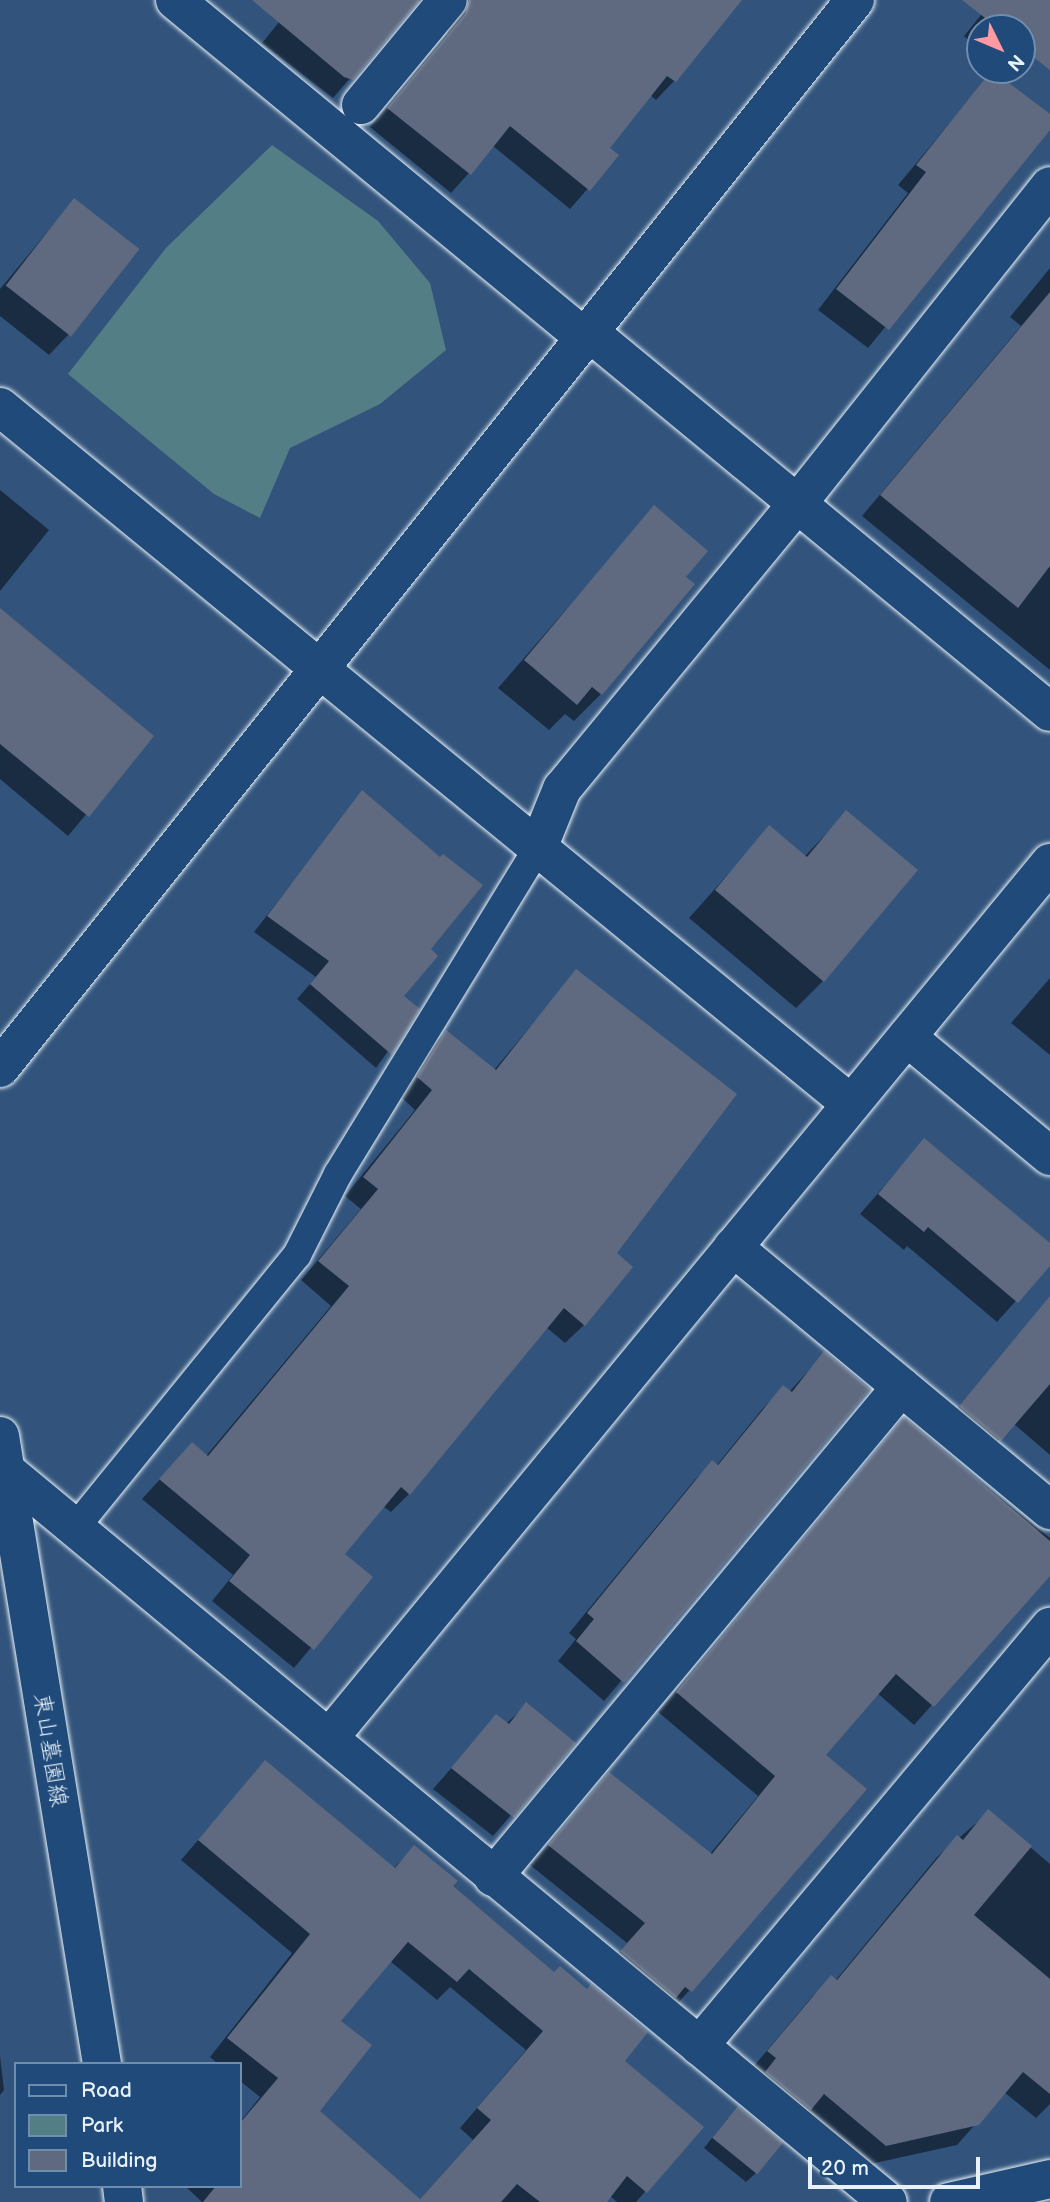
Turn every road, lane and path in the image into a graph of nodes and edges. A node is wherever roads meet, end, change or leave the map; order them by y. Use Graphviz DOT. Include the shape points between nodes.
graph roads {
  1 [pos="175,0"];
  2 [pos="448,0"];
  3 [pos="855,0"];
  4 [pos="361,105"];
  5 [pos="1050,186"];
  6 [pos="587,334"];
  7 [pos="0,407"];
  8 [pos="797,504"];
  9 [pos="320,669"];
  10 [pos="1050,712"];
  11 [pos="538,848"];
  12 [pos="1050,863"];
  13 [pos="907,1037"];
  14 [pos="0,1068"];
  15 [pos="850,1104"];
  16 [pos="1050,1156"];
  17 [pos="733,1247"];
  18 [pos="901,1387"];
  19 [pos="2,1452"];
  20 [pos="1050,1510"];
  21 [pos="75,1528"];
  22 [pos="1050,1627"];
  23 [pos="329,1738"];
  24 [pos="493,1877"];
  25 [pos="699,2046"];
  26 [pos="102,2062"];
  27 [pos="1050,2179"];
  28 [pos="888,2202"];
  29 [pos="949,2202"];
  1 -- 6 [label="street"];
  2 -- 4 [label="street"];
  3 -- 6 [label="street"];
  5 -- 8 [label="street"];
  6 -- 8 [label="street"];
  6 -- 9 [label="street"];
  7 -- 9 [label="street"];
  8 -- 10 [label="street"];
  8 -- 11 [label="street" via="562,789"];
  9 -- 11 [label="street"];
  9 -- 14 [label="street"];
  11 -- 15 [label="street"];
  11 -- 21 [label="lane" via="338,1174 297,1255"];
  12 -- 13 [label="street"];
  13 -- 15 [label="street"];
  13 -- 16 [label="street"];
  15 -- 17 [label="street"];
  17 -- 18 [label="street"];
  17 -- 23 [label="street"];
  18 -- 20 [label="street"];
  18 -- 24 [label="street"];
  19 -- 21 [label="street"];
  19 -- 26 [label="street, 東山墓園線"];
  21 -- 23 [label="street"];
  22 -- 25 [label="street"];
  23 -- 24 [label="street"];
  24 -- 25 [label="street"];
  25 -- 28 [label="street"];
  27 -- 29 [label="street"];
}
